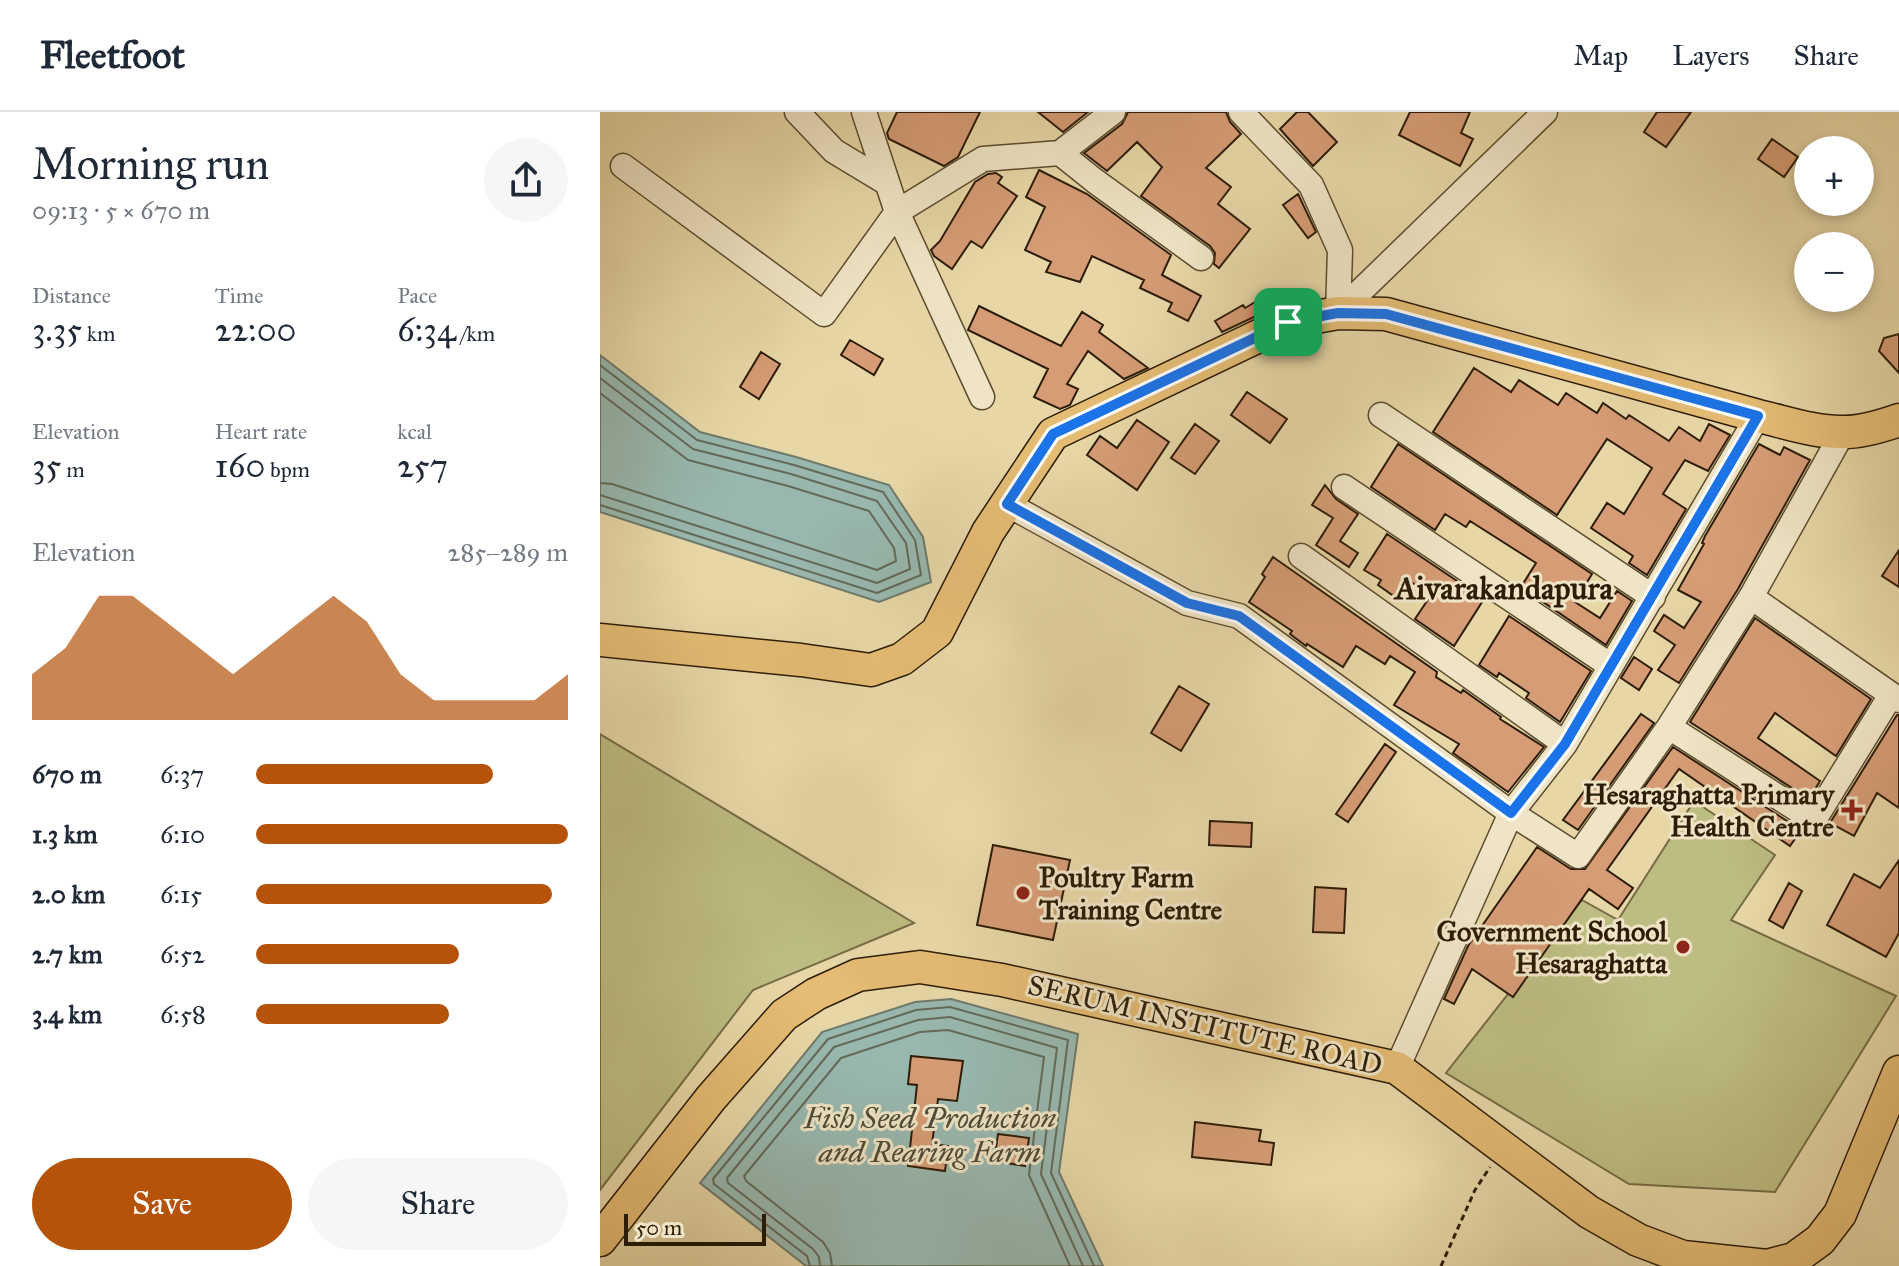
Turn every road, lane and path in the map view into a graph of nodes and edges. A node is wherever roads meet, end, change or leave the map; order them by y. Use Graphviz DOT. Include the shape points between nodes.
graph roads {
  1 [pos="797,112"];
  2 [pos="864,112"];
  3 [pos="1113,112"];
  4 [pos="1241,112"];
  5 [pos="1545,112"];
  6 [pos="1060,153"];
  7 [pos="623,166"];
  8 [pos="887,183"];
  9 [pos="897,212"];
  10 [pos="1201,258"];
  11 [pos="1338,313"];
  12 [pos="982,397"];
  13 [pos="1381,415"];
  14 [pos="1758,416"];
  15 [pos="1899,420"];
  16 [pos="1843,432"];
  17 [pos="1344,487"];
  18 [pos="1007,504"];
  19 [pos="1301,556"];
  20 [pos="1653,597"];
  21 [pos="1751,597"];
  22 [pos="600,640"];
  23 [pos="1611,666"];
  24 [pos="1895,697"];
  25 [pos="1669,727"];
  26 [pos="1565,744"];
  27 [pos="1511,813"];
  28 [pos="1397,1068"];
  29 [pos="1899,1072"];
  30 [pos="1503,1147"];
  31 [pos="600,1240"];
  32 [pos="1441,1266"];
  1 -- 8 [label="street" via="834,151"];
  2 -- 8 [label="street"];
  3 -- 6 [label="street"];
  4 -- 11 [label="street" via="1311,185 1340,250"];
  5 -- 11 [label="street"];
  6 -- 9 [label="street" via="983,159"];
  6 -- 10 [label="street"];
  7 -- 9 [label="street" via="824,314"];
  8 -- 9 [label="street"];
  9 -- 12 [label="street"];
  11 -- 14 [label="main road" via="1386,314"];
  11 -- 18 [label="main road" via="1288,322 1053,434"];
  13 -- 20 [label="street"];
  14 -- 16 [label="main road"];
  14 -- 20 [label="street"];
  15 -- 16 [label="main road"];
  16 -- 21 [label="street"];
  17 -- 23 [label="street"];
  18 -- 22 [label="main road" via="937,632 902,659 871,670"];
  18 -- 27 [label="street" via="1187,603 1239,616"];
  19 -- 26 [label="street"];
  20 -- 23 [label="street"];
  21 -- 24 [label="street"];
  21 -- 25 [label="street"];
  23 -- 26 [label="street"];
  24 -- 25 [label="street" via="1814,820"];
  25 -- 27 [label="street" via="1578,856"];
  26 -- 27 [label="street"];
  27 -- 28 [label="street"];
  28 -- 30 [label="main road, SERUM INSTITUTE ROAD"];
  28 -- 31 [label="main road, SERUM INSTITUTE ROAD" via="1002,980 920,967 858,975 784,1015"];
  29 -- 30 [label="main road, SERUM INSTITUTE ROAD" via="1840,1214 1820,1240 1794,1259 1767,1266 1683,1257 1638,1240 1589,1212"];
  30 -- 32 [label="path" via="1475,1190"];
}
